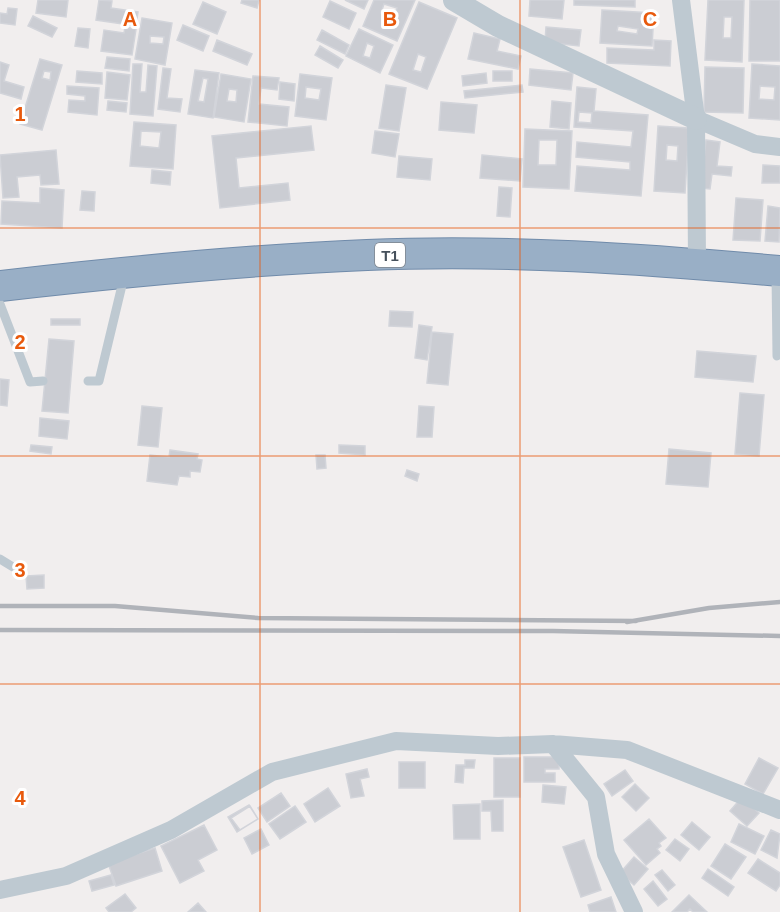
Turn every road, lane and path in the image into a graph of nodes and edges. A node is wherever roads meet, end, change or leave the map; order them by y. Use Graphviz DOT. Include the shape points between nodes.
graph roads {
  1 [pos="454,0"];
  2 [pos="681,0"];
  3 [pos="696,119"];
  4 [pos="780,147"];
  5 [pos="697,262"];
  6 [pos="778,270"];
  7 [pos="125,272"];
  8 [pos="0,286"];
  9 [pos="0,304"];
  10 [pos="777,356"];
  11 [pos="43,381"];
  12 [pos="88,381"];
  13 [pos="0,559"];
  14 [pos="13,567"];
  15 [pos="553,744"];
  16 [pos="780,810"];
  17 [pos="0,890"];
  18 [pos="634,912"];
  1 -- 3 [label="street" via="498,26"];
  2 -- 3 [label="street"];
  3 -- 4 [label="street" via="755,144"];
  3 -- 5 [label="street"];
  5 -- 6 [label="highway, T1"];
  5 -- 7 [label="highway, T1" via="536,255 369,255"];
  6 -- 10 [label="lane"];
  7 -- 8 [label="highway, T1"];
  7 -- 12 [label="lane" via="99,381"];
  9 -- 11 [label="lane" via="30,382"];
  13 -- 14 [label="lane"];
  15 -- 16 [label="street" via="627,750"];
  15 -- 17 [label="street" via="498,746 396,741 272,772 171,830 87,867 66,876"];
  15 -- 18 [label="street" via="596,797 606,854"];
}
